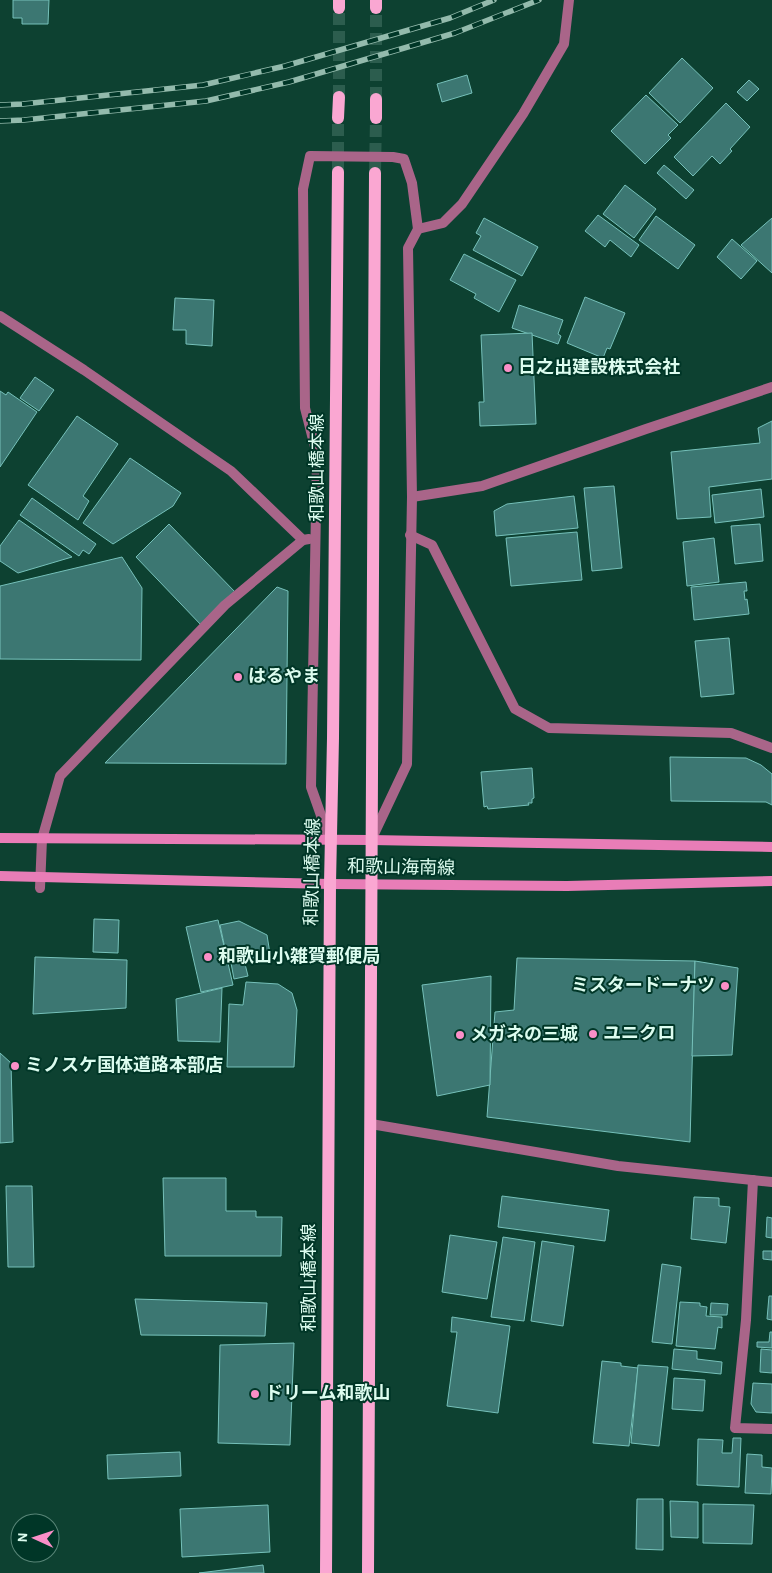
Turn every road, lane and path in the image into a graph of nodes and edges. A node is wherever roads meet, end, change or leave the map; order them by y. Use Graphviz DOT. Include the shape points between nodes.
graph roads {
  1 [pos="569,0"];
  2 [pos="338,98"];
  3 [pos="376,100"];
  4 [pos="338,118"];
  5 [pos="376,118"];
  6 [pos="338,172"];
  7 [pos="376,173"];
  8 [pos="418,229"];
  9 [pos="0,316"];
  10 [pos="772,387"];
  11 [pos="412,498"];
  12 [pos="410,535"];
  13 [pos="316,539"];
  14 [pos="303,540"];
  15 [pos="772,748"];
  16 [pos="0,838"];
  17 [pos="42,839"];
  18 [pos="371,840"];
  19 [pos="331,841"];
  20 [pos="772,846"];
  21 [pos="0,876"];
  22 [pos="772,881"];
  23 [pos="40,882"];
  24 [pos="330,884"];
  25 [pos="372,884"];
  26 [pos="371,1124"];
  27 [pos="753,1180"];
  28 [pos="772,1182"];
  29 [pos="772,1429"];
  30 [pos="326,1573"];
  31 [pos="368,1573"];
  1 -- 8 [label="street" via="564,44 523,114 462,204 443,223"];
  2 -- 4 [label="main road"];
  3 -- 5 [label="main road"];
  6 -- 19 [label="main road, 和歌山橋本線"];
  7 -- 18 [label="main road"];
  8 -- 11 [label="street" via="408,248"];
  8 -- 13 [label="street" via="412,183 404,159 310,156 304,189 304,408 316,455"];
  9 -- 14 [label="street" via="231,471"];
  10 -- 11 [label="street" via="482,486"];
  11 -- 12 [label="street"];
  12 -- 15 [label="street" via="432,545 515,709 549,728 731,732"];
  12 -- 18 [label="street" via="407,764"];
  13 -- 14 [label="street"];
  13 -- 19 [label="street" via="311,787"];
  14 -- 17 [label="street" via="225,605 60,776"];
  16 -- 17 [label="main road, 和歌山海南線"];
  17 -- 19 [label="main road, 和歌山海南線"];
  17 -- 23 [label="street"];
  18 -- 19 [label="main road, 和歌山海南線"];
  18 -- 20 [label="main road, 和歌山海南線"];
  18 -- 25 [label="main road"];
  19 -- 24 [label="main road, 和歌山橋本線"];
  21 -- 23 [label="main road, 和歌山海南線"];
  22 -- 25 [label="main road, 和歌山海南線" via="567,886"];
  23 -- 24 [label="main road, 和歌山海南線"];
  24 -- 25 [label="main road, 和歌山海南線"];
  24 -- 30 [label="main road, 和歌山橋本線"];
  25 -- 26 [label="main road"];
  26 -- 27 [label="street" via="618,1166"];
  26 -- 31 [label="main road"];
  27 -- 28 [label="street"];
  27 -- 29 [label="street" via="746,1320 735,1428"];
}
